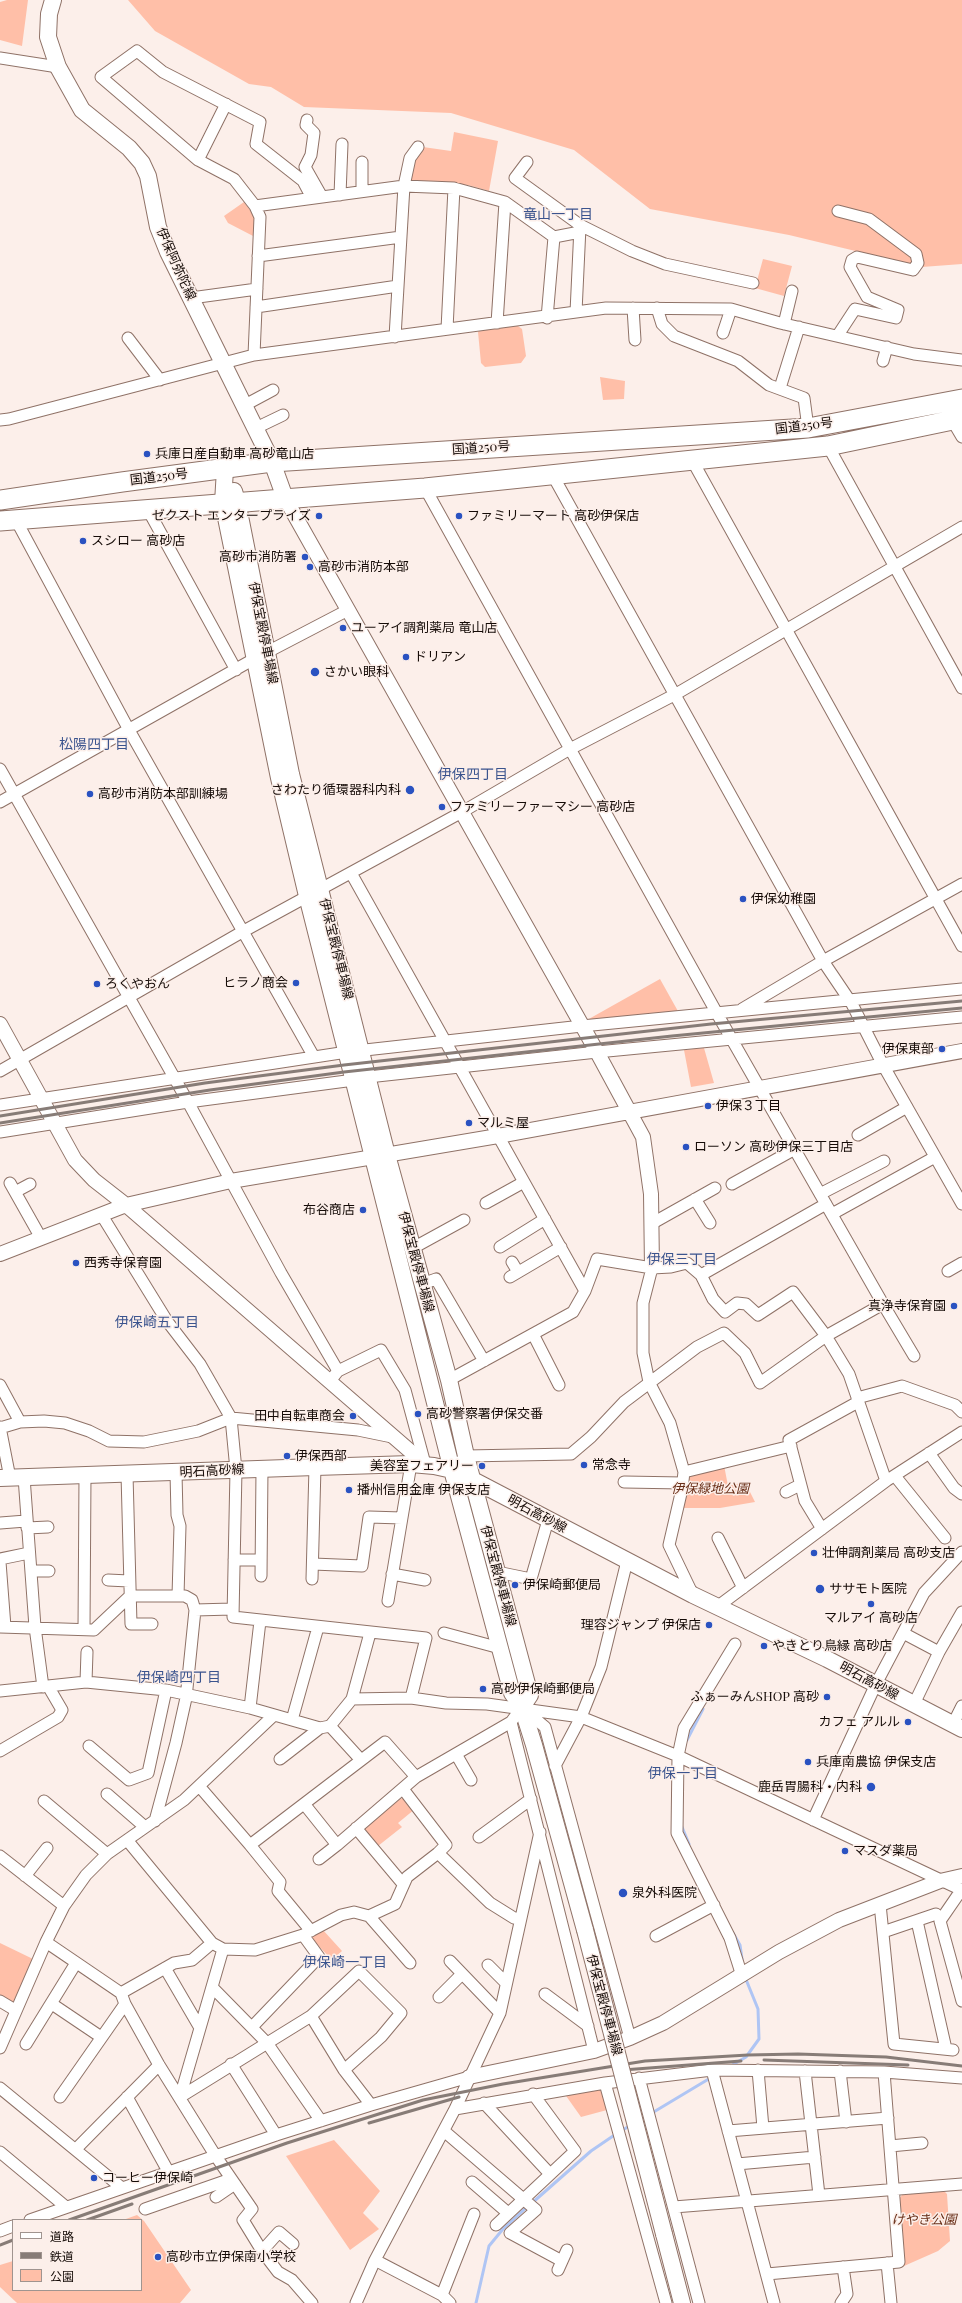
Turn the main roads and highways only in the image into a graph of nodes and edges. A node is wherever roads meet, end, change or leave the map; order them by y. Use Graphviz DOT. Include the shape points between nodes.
graph roads {
  1 [pos="53,0"];
  2 [pos="962,399"];
  3 [pos="957,419"];
  4 [pos="272,462"];
  5 [pos="225,469"];
  6 [pos="286,498"];
  7 [pos="0,500"];
  8 [pos="230,502"];
  9 [pos="8,521"];
  10 [pos="381,1156"];
  11 [pos="452,1470"];
  12 [pos="11,1478"];
  13 [pos="473,1480"];
  14 [pos="522,1707"];
  15 [pos="957,1726"];
  16 [pos="682,2303"];
  1 -- 4 [label="main road, 伊保阿弥陀線" via="49,14 48,37 58,67 82,110 129,148 142,163 148,176 158,227"];
  2 -- 4 [label="highway, 国道250号" via="808,428"];
  3 -- 6 [label="highway, 国道250号" via="828,446 425,488"];
  4 -- 5 [label="highway, 国道250号"];
  4 -- 6 [label="main road, 伊保阿弥陀線"];
  5 -- 7 [label="highway, 国道250号"];
  5 -- 8 [label="main road, 伊保宝殿停車場線"];
  6 -- 8 [label="highway, 国道250号"];
  8 -- 9 [label="highway, 国道250号"];
  8 -- 10 [label="main road, 伊保宝殿停車場線" via="260,656 314,893"];
  10 -- 11 [label="main road, 伊保宝殿停車場線"];
  10 -- 13 [label="main road, 伊保宝殿停車場線" via="413,1248"];
  11 -- 12 [label="main road, 明石高砂線" via="418,1464"];
  11 -- 13 [label="main road, 明石高砂線"];
  11 -- 14 [label="main road, 伊保宝殿停車場線" via="512,1693"];
  13 -- 14 [label="main road, 伊保宝殿停車場線" via="530,1695"];
  13 -- 15 [label="main road, 明石高砂線" via="693,1595"];
  14 -- 16 [label="main road, 伊保宝殿停車場線, bridge" via="585,1930"];
}
